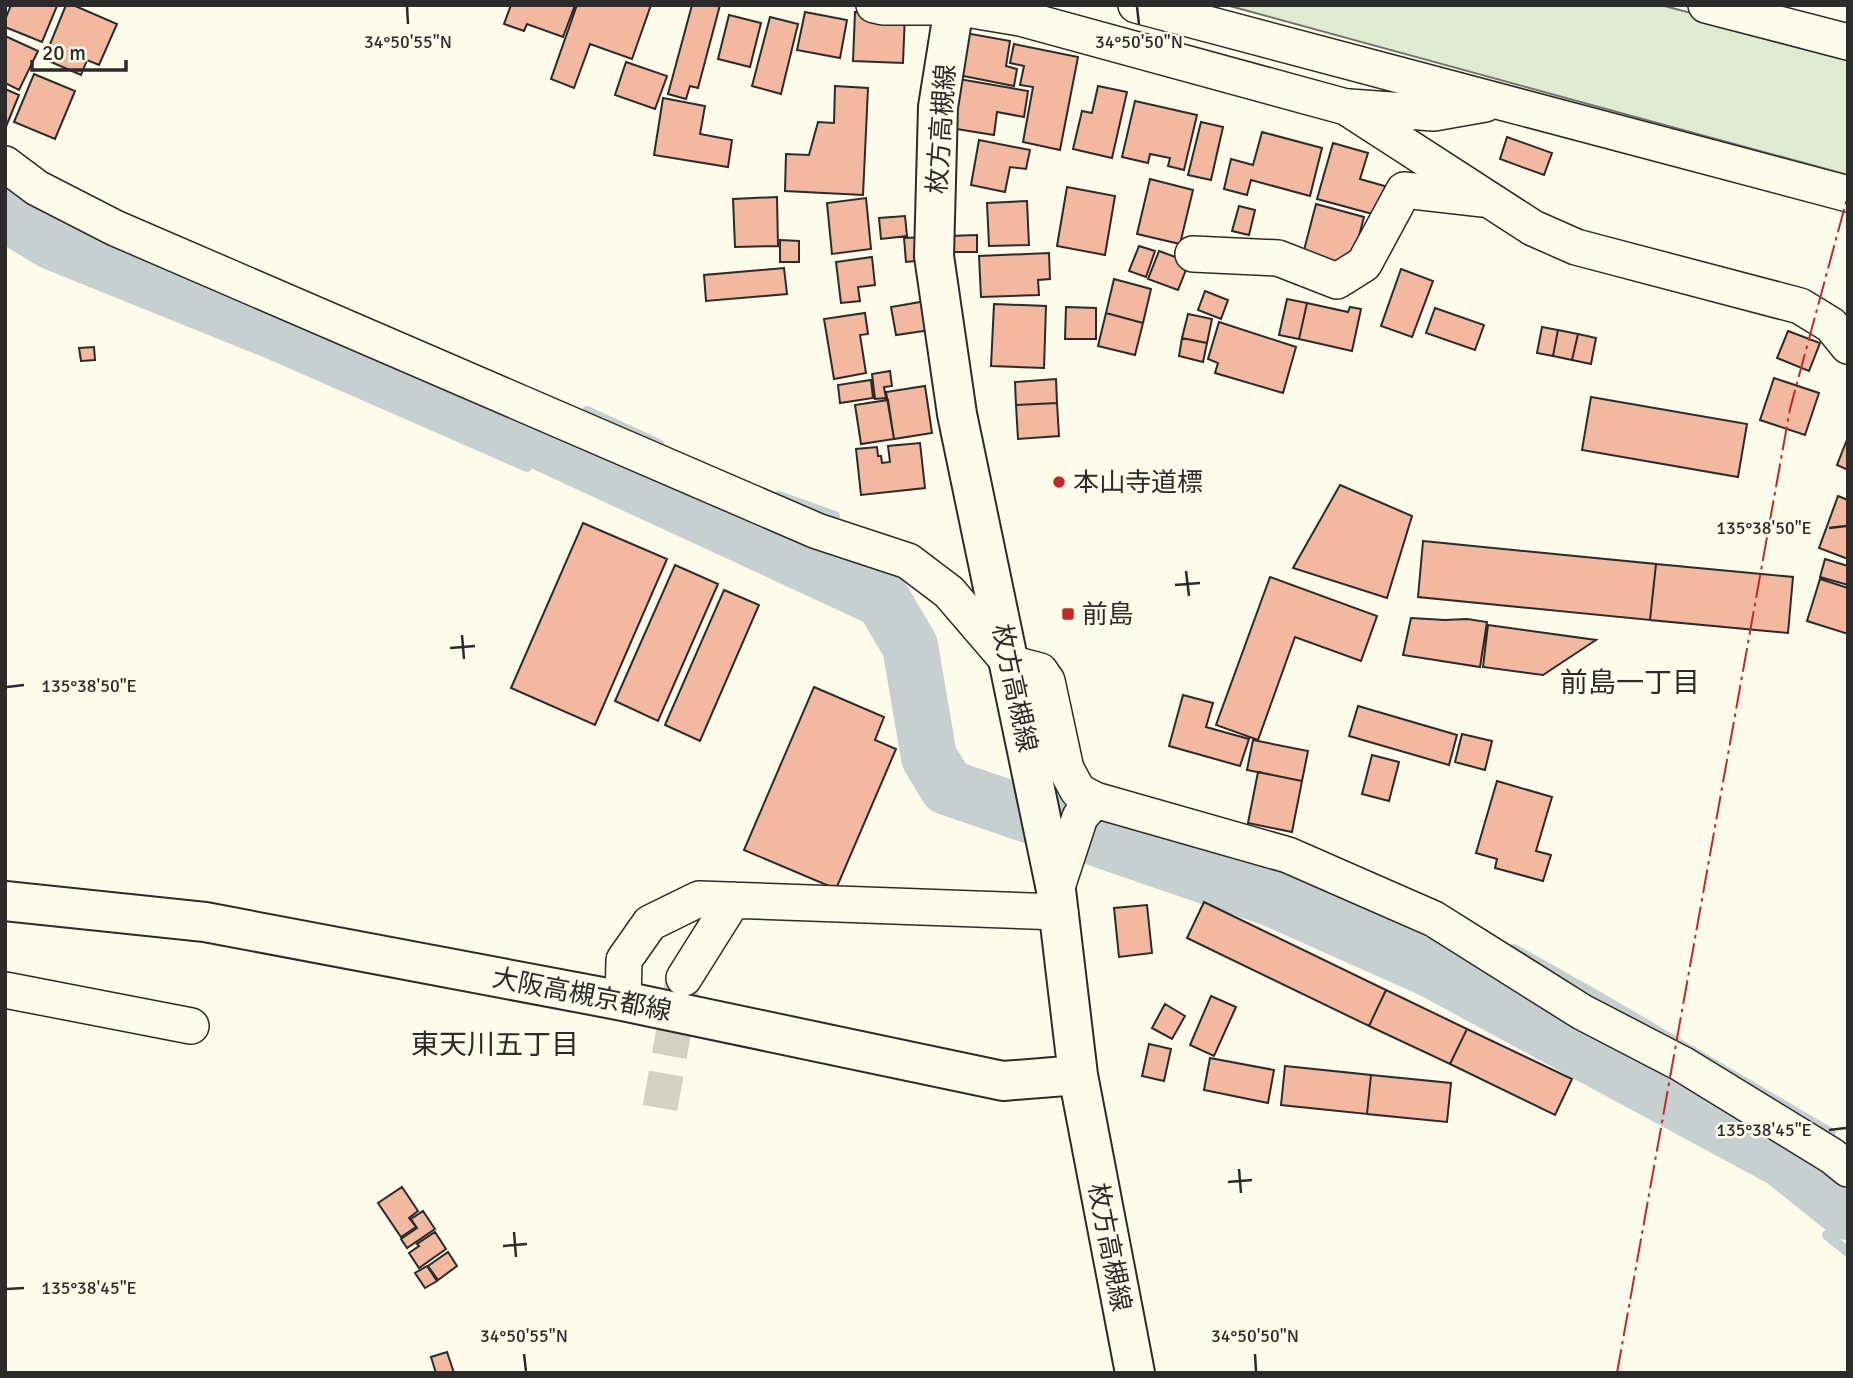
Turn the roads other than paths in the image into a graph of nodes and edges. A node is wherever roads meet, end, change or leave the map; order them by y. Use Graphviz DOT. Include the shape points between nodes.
graph roads {
  1 [pos="874,5"];
  2 [pos="1136,5"];
  3 [pos="1706,5"];
  4 [pos="1794,5"];
  5 [pos="951,6"];
  6 [pos="1838,40"];
  7 [pos="1499,102"];
  8 [pos="1346,107"];
  9 [pos="5,164"];
  10 [pos="1848,194"];
  11 [pos="1489,200"];
  12 [pos="1194,254"];
  13 [pos="1848,346"];
  14 [pos="1010,663"];
  15 [pos="1095,800"];
  16 [pos="5,891"];
  17 [pos="733,900"];
  18 [pos="5,901"];
  19 [pos="1058,901"];
  20 [pos="85,908"];
  21 [pos="684,978"];
  22 [pos="5,990"];
  23 [pos="623,1001"];
  24 [pos="191,1026"];
  25 [pos="1078,1075"];
  26 [pos="1848,1169"];
  27 [pos="1135,1373"];
  1 -- 5 [label="street"];
  2 -- 7 [label="street"];
  3 -- 6 [label="street"];
  4 -- 6 [label="street"];
  5 -- 8 [label="street" via="1020,18"];
  5 -- 14 [label="main road, 枚方高槻線" via="938,107 934,257 957,414"];
  7 -- 8 [label="street" via="1434,113"];
  7 -- 10 [label="street"];
  8 -- 11 [label="street"];
  9 -- 14 [label="street" via="37,188 115,228 817,531 908,561 948,593"];
  11 -- 12 [label="street" via="1404,190 1364,264 1337,281 1278,258"];
  11 -- 13 [label="street" via="1533,228 1576,247 1800,306 1831,325"];
  14 -- 15 [label="street" via="1040,671 1047,681 1066,769 1078,791"];
  14 -- 19 [label="main road, 枚方高槻線"];
  15 -- 19 [label="street" via="1080,817"];
  15 -- 26 [label="street" via="1288,855 1434,919 1582,1012 1682,1064"];
  16 -- 20 [label="main road, 大阪高槻京都線"];
  17 -- 19 [label="street"];
  17 -- 21 [label="street"];
  17 -- 23 [label="street" via="699,899 650,923 624,960"];
  18 -- 20 [label="main road, 大阪高槻京都線"];
  19 -- 25 [label="main road, 枚方高槻線"];
  20 -- 23 [label="main road, 大阪高槻京都線" via="205,922"];
  22 -- 24 [label="street"];
  23 -- 25 [label="main road, 大阪高槻京都線" via="1003,1082"];
  25 -- 27 [label="main road, 枚方高槻線"];
}
